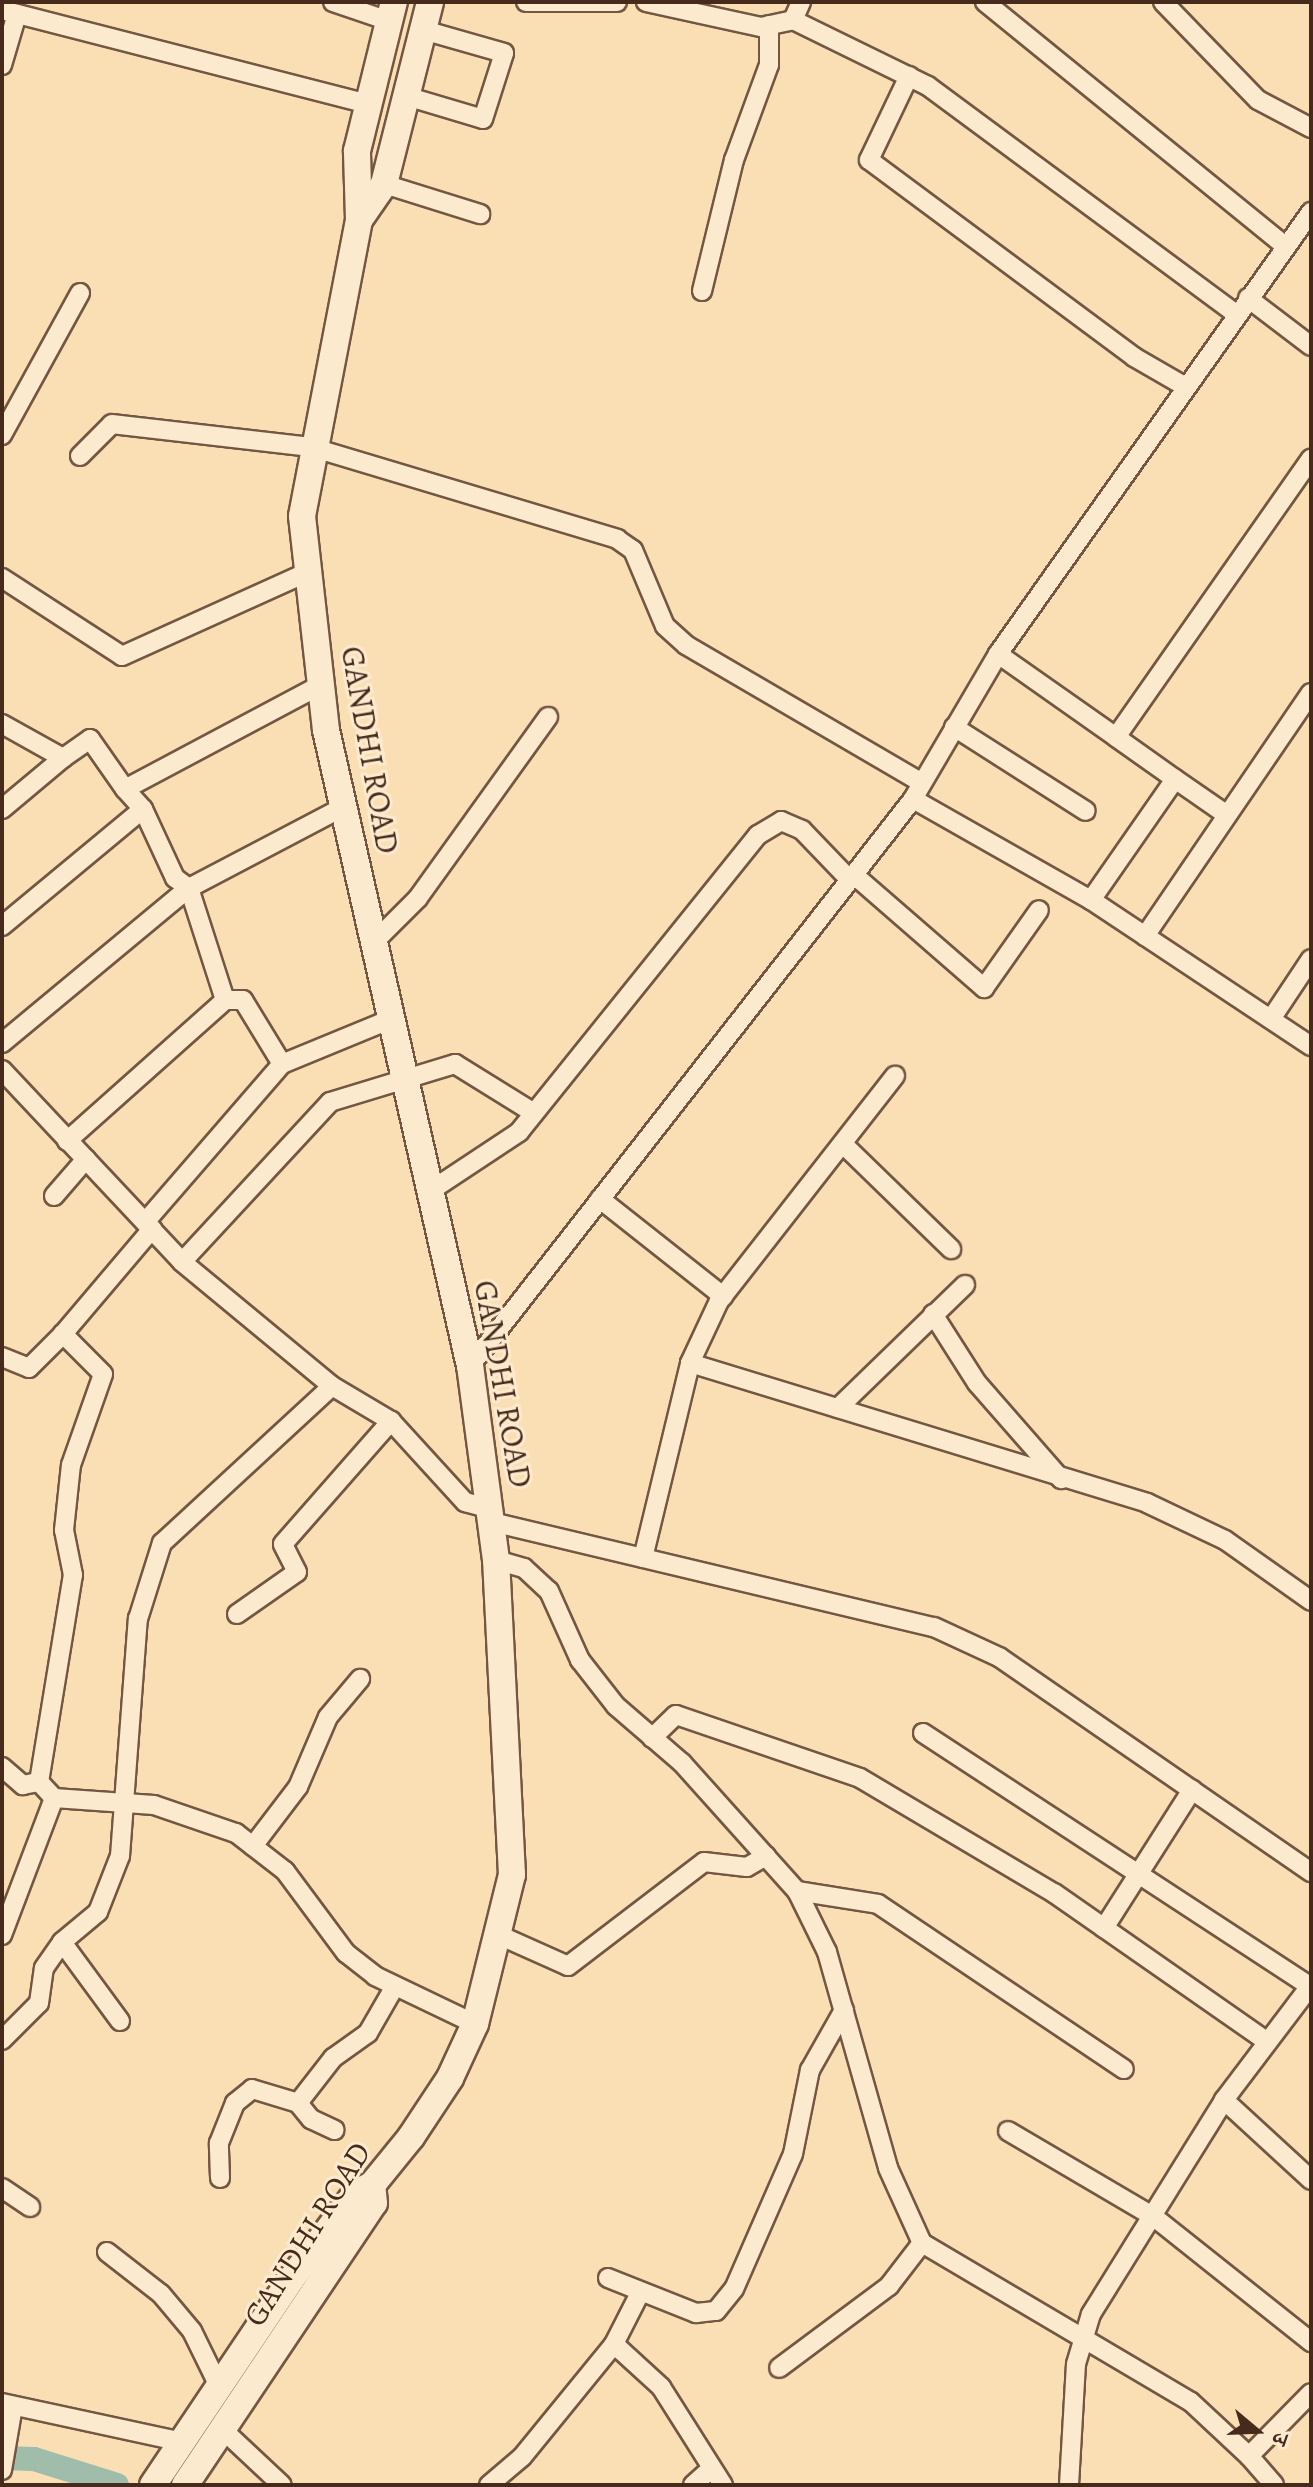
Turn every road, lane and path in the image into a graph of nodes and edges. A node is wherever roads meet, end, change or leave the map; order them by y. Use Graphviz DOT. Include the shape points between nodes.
graph roads {
  1 [pos="333,2"];
  2 [pos="430,2"];
  3 [pos="526,2"];
  4 [pos="617,2"];
  5 [pos="646,2"];
  6 [pos="801,2"];
  7 [pos="985,2"];
  8 [pos="1163,2"];
  9 [pos="23,11"];
  10 [pos="391,11"];
  11 [pos="793,20"];
  12 [pos="769,25"];
  13 [pos="423,30"];
  14 [pos="2,65"];
  15 [pos="909,76"];
  16 [pos="406,96"];
  17 [pos="369,104"];
  18 [pos="1311,128"];
  19 [pos="384,184"];
  20 [pos="1311,212"];
  21 [pos="480,214"];
  22 [pos="359,220"];
  23 [pos="1286,247"];
  24 [pos="702,291"];
  25 [pos="80,293"];
  26 [pos="1248,298"];
  27 [pos="1237,315"];
  28 [pos="1311,346"];
  29 [pos="1186,387"];
  30 [pos="2,435"];
  31 [pos="311,447"];
  32 [pos="80,456"];
  33 [pos="1311,458"];
  34 [pos="308,572"];
  35 [pos="2,578"];
  36 [pos="998,654"];
  37 [pos="321,685"];
  38 [pos="1311,693"];
  39 [pos="548,717"];
  40 [pos="2,724"];
  41 [pos="954,727"];
  42 [pos="1116,737"];
  43 [pos="63,758"];
  44 [pos="1175,779"];
  45 [pos="125,789"];
  46 [pos="917,791"];
  47 [pos="343,807"];
  48 [pos="2,809"];
  49 [pos="143,809"];
  50 [pos="1086,811"];
  51 [pos="1227,815"];
  52 [pos="851,876"];
  53 [pos="189,888"];
  54 [pos="1091,900"];
  55 [pos="1039,910"];
  56 [pos="2,926"];
  57 [pos="1145,936"];
  58 [pos="374,942"];
  59 [pos="1311,959"];
  60 [pos="225,1000"];
  61 [pos="391,1019"];
  62 [pos="1271,1019"];
  63 [pos="2,1043"];
  64 [pos="1311,1046"];
  65 [pos="282,1064"];
  66 [pos="2,1070"];
  67 [pos="895,1076"];
  68 [pos="404,1077"];
  69 [pos="534,1113"];
  70 [pos="67,1141"];
  71 [pos="843,1144"];
  72 [pos="86,1159"];
  73 [pos="430,1191"];
  74 [pos="54,1196"];
  75 [pos="600,1199"];
  76 [pos="149,1225"];
  77 [pos="951,1249"];
  78 [pos="182,1262"];
  79 [pos="965,1285"];
  80 [pos="723,1296"];
  81 [pos="933,1314"];
  82 [pos="63,1334"];
  83 [pos="2,1357"];
  84 [pos="690,1363"];
  85 [pos="470,1366"];
  86 [pos="332,1386"];
  87 [pos="838,1408"];
  88 [pos="391,1421"];
  89 [pos="1061,1479"];
  90 [pos="492,1516"];
  91 [pos="643,1558"];
  92 [pos="496,1560"];
  93 [pos="1311,1601"];
  94 [pos="237,1614"];
  95 [pos="360,1679"];
  96 [pos="923,1733"];
  97 [pos="652,1738"];
  98 [pos="2,1767"];
  99 [pos="39,1782"];
  100 [pos="1192,1790"];
  101 [pos="54,1798"];
  102 [pos="122,1803"];
  103 [pos="253,1846"];
  104 [pos="766,1856"];
  105 [pos="1136,1871"];
  106 [pos="1311,1872"];
  107 [pos="797,1891"];
  108 [pos="1104,1928"];
  109 [pos="2,1935"];
  110 [pos="501,1936"];
  111 [pos="62,1942"];
  112 [pos="395,1986"];
  113 [pos="1310,1986"];
  114 [pos="1305,2008"];
  115 [pos="844,2010"];
  116 [pos="120,2021"];
  117 [pos="475,2024"];
  118 [pos="2,2040"];
  119 [pos="1266,2041"];
  120 [pos="1124,2069"];
  121 [pos="1224,2100"];
  122 [pos="298,2103"];
  123 [pos="335,2130"];
  124 [pos="1008,2131"];
  125 [pos="220,2178"];
  126 [pos="1311,2180"];
  127 [pos="372,2185"];
  128 [pos="2,2188"];
  129 [pos="30,2207"];
  130 [pos="1154,2217"];
  131 [pos="922,2243"];
  132 [pos="107,2252"];
  133 [pos="608,2278"];
  134 [pos="640,2293"];
  135 [pos="1083,2333"];
  136 [pos="1311,2342"];
  137 [pos="614,2344"];
  138 [pos="779,2368"];
  139 [pos="219,2386"];
  140 [pos="1311,2393"];
  141 [pos="7,2404"];
  142 [pos="221,2428"];
  143 [pos="182,2442"];
  144 [pos="1249,2456"];
  145 [pos="711,2469"];
  146 [pos="2,2470"];
  147 [pos="166,2482"];
  148 [pos="282,2485"];
  149 [pos="489,2485"];
  150 [pos="693,2485"];
  151 [pos="723,2485"];
  152 [pos="1069,2485"];
  153 [pos="1274,2485"];
  1 -- 10 [label="street"];
  2 -- 13 [label="main road, GANDHI ROAD"];
  3 -- 4 [label="street"];
  5 -- 12 [label="street"];
  6 -- 11 [label="street"];
  7 -- 23 [label="street"];
  8 -- 18 [label="street" via="1258,100"];
  9 -- 14 [label="street"];
  9 -- 17 [label="street"];
  10 -- 17 [label="main road, GANDHI ROAD"];
  11 -- 12 [label="street"];
  11 -- 15 [label="street"];
  12 -- 24 [label="street" via="769,65 734,160"];
  13 -- 16 [label="main road, GANDHI ROAD"];
  13 -- 16 [label="street" via="504,53 483,119"];
  15 -- 27 [label="street"];
  15 -- 29 [label="street" via="869,160 1134,357"];
  16 -- 19 [label="main road, GANDHI ROAD"];
  17 -- 22 [label="main road, GANDHI ROAD" via="357,151"];
  19 -- 21 [label="street"];
  19 -- 22 [label="main road, GANDHI ROAD"];
  20 -- 23 [label="street"];
  22 -- 31 [label="main road, GANDHI ROAD"];
  23 -- 26 [label="street"];
  25 -- 30 [label="street"];
  26 -- 27 [label="street"];
  26 -- 28 [label="street"];
  27 -- 29 [label="street"];
  29 -- 36 [label="street"];
  31 -- 32 [label="street" via="112,424"];
  31 -- 34 [label="main road, GANDHI ROAD" via="302,516"];
  31 -- 46 [label="street" via="617,539 633,550 665,626 686,645"];
  33 -- 42 [label="street"];
  34 -- 35 [label="street" via="122,656"];
  34 -- 37 [label="main road, GANDHI ROAD"];
  36 -- 41 [label="street"];
  36 -- 42 [label="street"];
  37 -- 45 [label="street"];
  37 -- 47 [label="main road, GANDHI ROAD"];
  38 -- 51 [label="street"];
  39 -- 58 [label="street" via="418,898"];
  40 -- 43 [label="street"];
  41 -- 46 [label="street"];
  41 -- 50 [label="street"];
  42 -- 44 [label="street"];
  43 -- 45 [label="street" via="90,739"];
  43 -- 48 [label="street"];
  44 -- 51 [label="street"];
  44 -- 54 [label="street"];
  45 -- 49 [label="street"];
  46 -- 52 [label="street"];
  46 -- 54 [label="street"];
  47 -- 53 [label="street"];
  47 -- 58 [label="main road, GANDHI ROAD"];
  49 -- 53 [label="street" via="175,878"];
  49 -- 56 [label="street"];
  51 -- 57 [label="street"];
  52 -- 55 [label="street" via="984,988"];
  52 -- 69 [label="street" via="802,830 781,821 758,835"];
  52 -- 75 [label="street"];
  53 -- 60 [label="street"];
  53 -- 63 [label="street"];
  54 -- 57 [label="street"];
  57 -- 62 [label="street"];
  58 -- 61 [label="main road, GANDHI ROAD"];
  59 -- 62 [label="street"];
  60 -- 65 [label="street" via="243,1000"];
  60 -- 70 [label="street"];
  61 -- 65 [label="street"];
  61 -- 68 [label="main road, GANDHI ROAD"];
  62 -- 64 [label="street"];
  65 -- 76 [label="street"];
  66 -- 70 [label="street"];
  67 -- 71 [label="street"];
  68 -- 69 [label="street" via="455,1064"];
  68 -- 73 [label="main road, GANDHI ROAD"];
  68 -- 78 [label="street" via="330,1102"];
  69 -- 73 [label="street" via="487,1159"];
  70 -- 72 [label="street"];
  71 -- 77 [label="street"];
  71 -- 80 [label="street"];
  72 -- 74 [label="street"];
  72 -- 76 [label="street"];
  73 -- 85 [label="main road, GANDHI ROAD"];
  75 -- 80 [label="street"];
  75 -- 85 [label="street"];
  76 -- 78 [label="street"];
  76 -- 82 [label="street"];
  78 -- 86 [label="street"];
  79 -- 81 [label="street"];
  80 -- 84 [label="street"];
  81 -- 87 [label="street" via="865,1389"];
  81 -- 89 [label="street" via="977,1383"];
  82 -- 83 [label="street" via="29,1368"];
  82 -- 99 [label="street" via="103,1374 71,1465 64,1530 73,1575"];
  84 -- 87 [label="street"];
  84 -- 91 [label="street"];
  85 -- 90 [label="main road, GANDHI ROAD"];
  86 -- 88 [label="street"];
  86 -- 102 [label="street" via="162,1543 138,1619"];
  87 -- 89 [label="street"];
  88 -- 90 [label="street" via="465,1502"];
  88 -- 94 [label="street" via="283,1544 297,1572"];
  89 -- 93 [label="street" via="1147,1503 1225,1540"];
  90 -- 91 [label="street"];
  90 -- 92 [label="main road, GANDHI ROAD"];
  91 -- 100 [label="street" via="934,1627 999,1657"];
  92 -- 97 [label="street" via="524,1568 549,1591 580,1660 616,1706"];
  92 -- 110 [label="main road, GANDHI ROAD" via="513,1814"];
  95 -- 103 [label="street" via="328,1717 298,1787"];
  96 -- 105 [label="street"];
  97 -- 104 [label="street"];
  97 -- 108 [label="street" via="676,1715 860,1778"];
  98 -- 99 [label="street" via="23,1785"];
  99 -- 101 [label="street"];
  100 -- 105 [label="street"];
  100 -- 106 [label="street"];
  101 -- 102 [label="street"];
  101 -- 109 [label="street"];
  102 -- 103 [label="street" via="215,1821"];
  102 -- 111 [label="street" via="120,1856 107,1896"];
  103 -- 112 [label="street" via="285,1871 346,1953"];
  104 -- 107 [label="street"];
  104 -- 110 [label="street" via="747,1867 704,1862 568,1966"];
  105 -- 108 [label="street"];
  105 -- 113 [label="street"];
  107 -- 115 [label="street" via="827,1952"];
  107 -- 120 [label="street" via="878,1904"];
  108 -- 119 [label="street"];
  110 -- 117 [label="main road, GANDHI ROAD"];
  111 -- 116 [label="street"];
  111 -- 118 [label="street" via="44,1968 39,2003"];
  112 -- 117 [label="street"];
  112 -- 122 [label="street" via="368,2033 333,2058"];
  113 -- 114 [label="street"];
  114 -- 119 [label="street"];
  115 -- 131 [label="street" via="888,2168"];
  115 -- 134 [label="street" via="810,2070 793,2154 734,2289 716,2311 696,2313"];
  117 -- 127 [label="main road, GANDHI ROAD" via="450,2078"];
  119 -- 121 [label="street"];
  121 -- 126 [label="street"];
  121 -- 130 [label="street"];
  122 -- 123 [label="street" via="311,2119"];
  122 -- 125 [label="street" via="252,2089 235,2103 219,2143"];
  124 -- 130 [label="street"];
  127 -- 139 [label="main road" via="356,2193"];
  127 -- 142 [label="main road, GANDHI ROAD" via="374,2203"];
  128 -- 129 [label="street"];
  130 -- 135 [label="street"];
  130 -- 136 [label="street"];
  131 -- 135 [label="street" via="1022,2308"];
  131 -- 138 [label="street" via="889,2286"];
  132 -- 139 [label="street" via="161,2294 192,2331"];
  133 -- 134 [label="street"];
  134 -- 137 [label="street"];
  135 -- 144 [label="street" via="1191,2402"];
  135 -- 152 [label="street"];
  137 -- 145 [label="street" via="661,2387"];
  137 -- 149 [label="street" via="522,2457"];
  139 -- 143 [label="main road"];
  140 -- 144 [label="street"];
  141 -- 143 [label="street"];
  141 -- 146 [label="street"];
  142 -- 147 [label="main road, GANDHI ROAD"];
  142 -- 148 [label="street"];
  143 -- 147 [label="main road"];
  144 -- 153 [label="street"];
  145 -- 150 [label="street"];
  145 -- 151 [label="street"];
}
